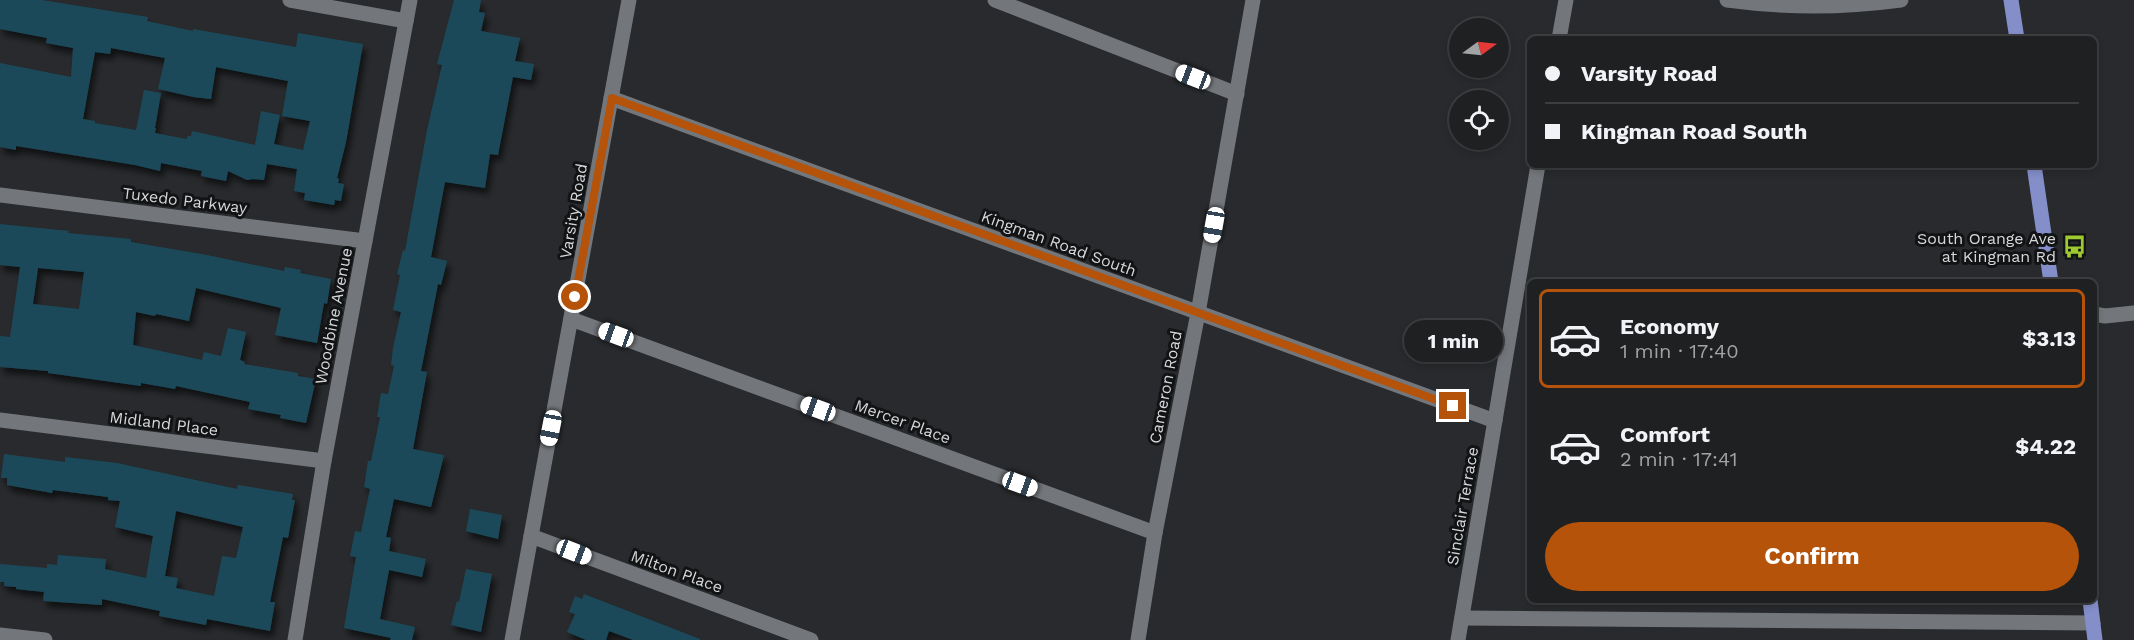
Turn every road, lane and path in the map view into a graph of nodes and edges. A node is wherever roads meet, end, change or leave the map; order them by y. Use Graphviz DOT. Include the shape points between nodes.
graph roads {
  1 [pos="290,0"];
  2 [pos="410,0"];
  3 [pos="629,0"];
  4 [pos="995,0"];
  5 [pos="1253,0"];
  6 [pos="1566,0"];
  7 [pos="1727,0"];
  8 [pos="1901,0"];
  9 [pos="2011,0"];
  10 [pos="406,21"];
  11 [pos="1560,36"];
  12 [pos="2016,36"];
  13 [pos="1237,94"];
  14 [pos="612,98"];
  15 [pos="1538,168"];
  16 [pos="2034,168"];
  17 [pos="0,195"];
  18 [pos="365,241"];
  19 [pos="2050,279"];
  20 [pos="1524,288"];
  21 [pos="1198,313"];
  22 [pos="2134,314"];
  23 [pos="2097,315"];
  24 [pos="571,319"];
  25 [pos="0,420"];
  26 [pos="1495,421"];
  27 [pos="324,461"];
  28 [pos="1155,533"];
  29 [pos="531,536"];
  30 [pos="2090,603"];
  31 [pos="1462,618"];
  32 [pos="2092,623"];
  33 [pos="0,635"];
  34 [pos="45,640"];
  35 [pos="295,640"];
  36 [pos="512,640"];
  37 [pos="811,640"];
  38 [pos="1138,640"];
  39 [pos="1458,640"];
  40 [pos="2095,640"];
  1 -- 10 [label="street"];
  2 -- 10 [label="street, Woodbine Avenue"];
  3 -- 14 [label="street, Varsity Road"];
  4 -- 13 [label="street"];
  5 -- 13 [label="street, Cameron Road"];
  6 -- 11 [label="street"];
  7 -- 8 [label="street" via="1789,7"];
  9 -- 12 [label="main road"];
  10 -- 18 [label="street, Woodbine Avenue"];
  13 -- 21 [label="street, Cameron Road"];
  14 -- 21 [label="street, Kingman Road South"];
  14 -- 24 [label="street, Varsity Road"];
  15 -- 20 [label="street, Sinclair Terrace"];
  16 -- 19 [label="main road"];
  17 -- 18 [label="street, Tuxedo Parkway"];
  18 -- 27 [label="street, Woodbine Avenue"];
  20 -- 26 [label="street, Sinclair Terrace"];
  21 -- 26 [label="street, Kingman Road South"];
  21 -- 28 [label="street, Cameron Road"];
  22 -- 23 [label="street"];
  24 -- 28 [label="street, Mercer Place"];
  24 -- 29 [label="street, Varsity Road"];
  25 -- 27 [label="street, Midland Place"];
  26 -- 31 [label="street, Sinclair Terrace"];
  27 -- 35 [label="street, Woodbine Avenue"];
  28 -- 38 [label="street, Cameron Road"];
  29 -- 36 [label="street, Varsity Road"];
  29 -- 37 [label="street, Milton Place"];
  30 -- 32 [label="main road"];
  31 -- 32 [label="street"];
  31 -- 39 [label="street, Sinclair Terrace"];
  32 -- 40 [label="main road"];
  33 -- 34 [label="street"];
}
